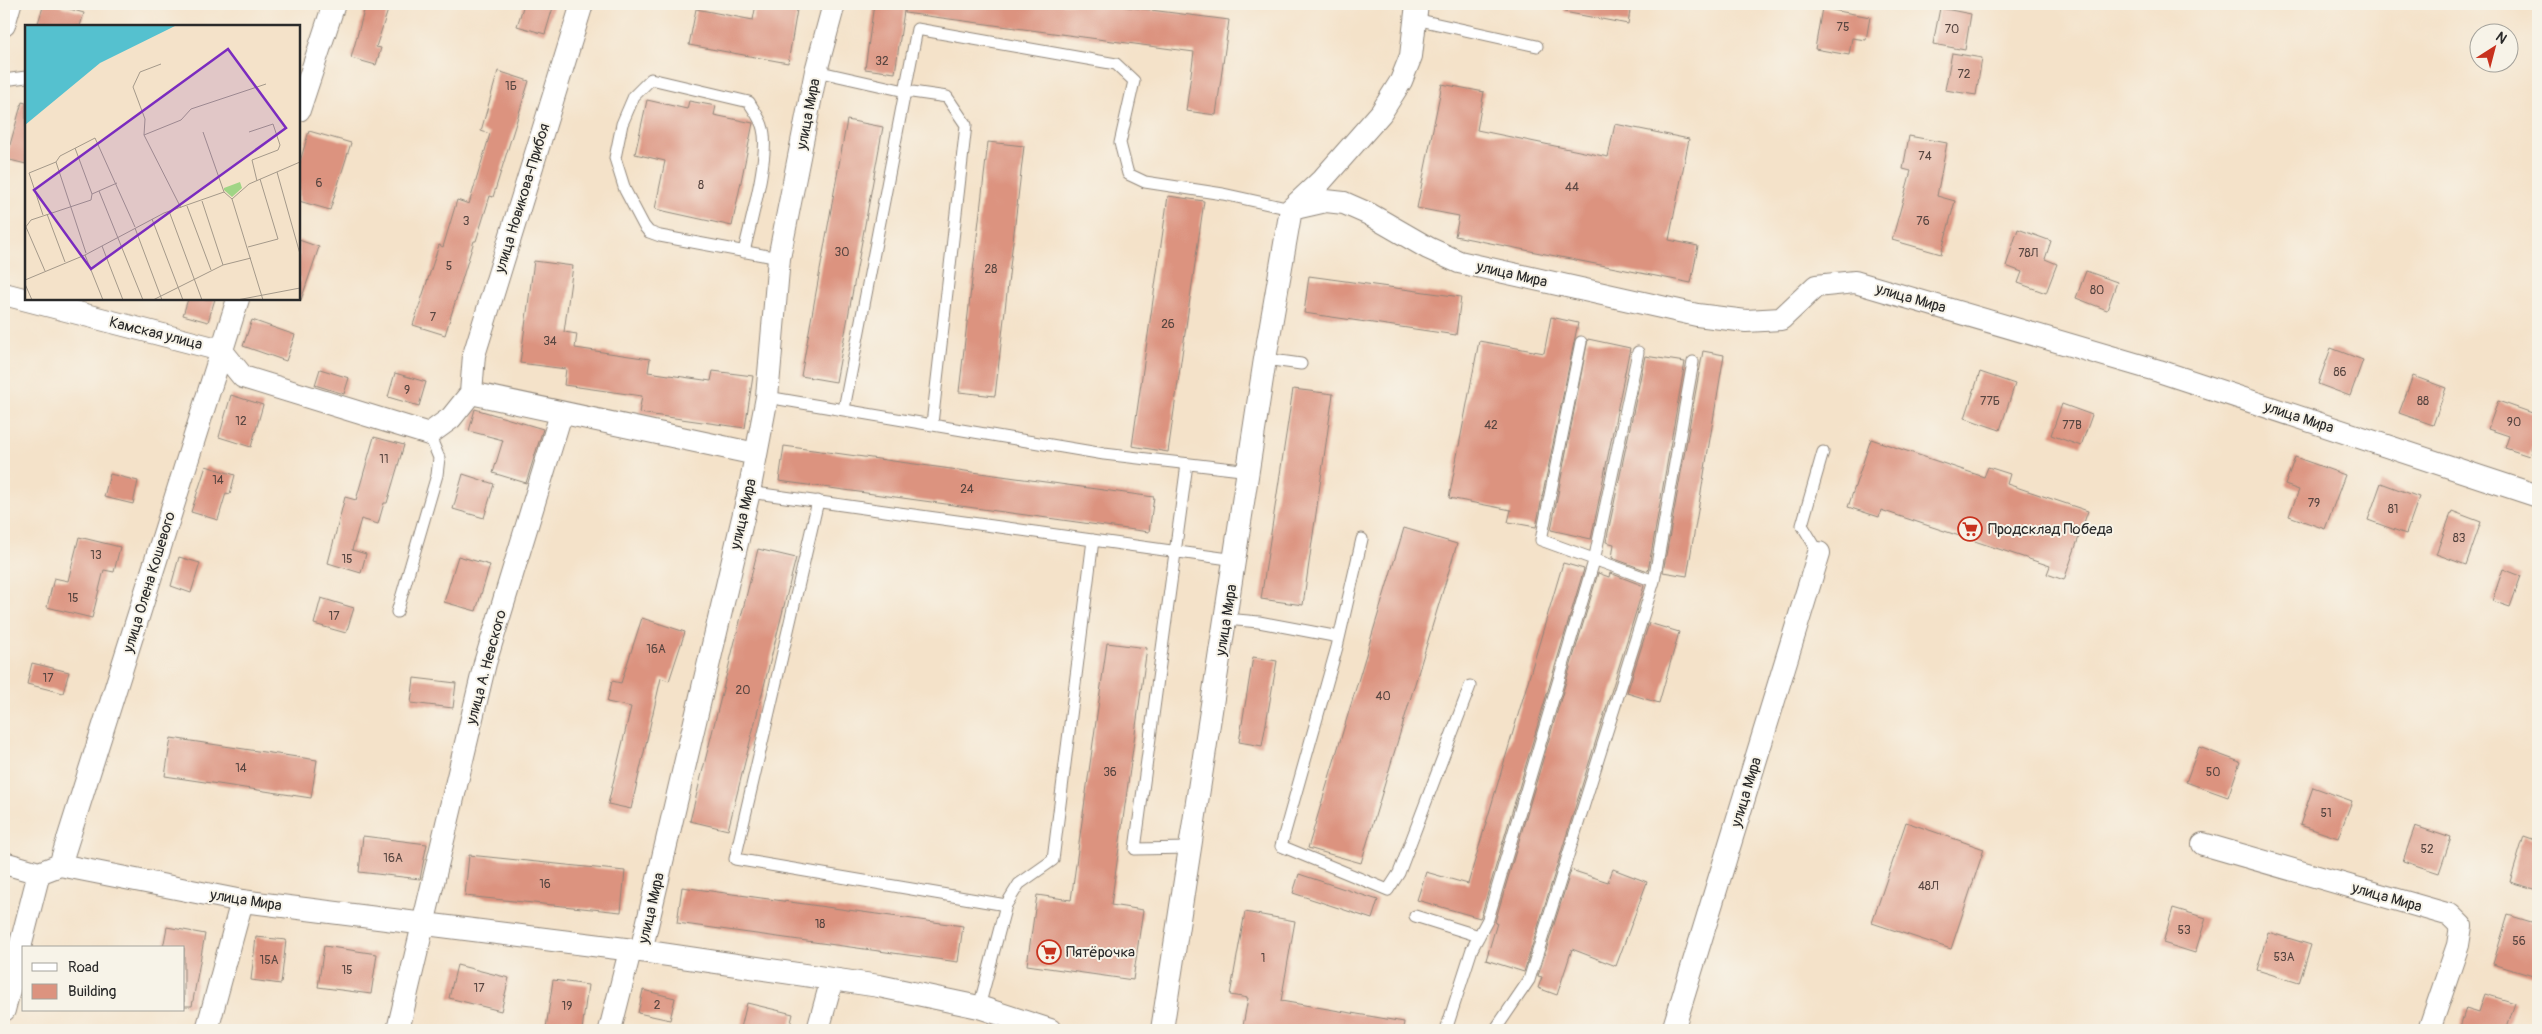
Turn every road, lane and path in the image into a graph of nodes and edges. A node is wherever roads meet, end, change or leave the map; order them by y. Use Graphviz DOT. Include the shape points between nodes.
graph roads {
  1 [pos="10,4"];
  2 [pos="334,4"];
  3 [pos="582,4"];
  4 [pos="834,4"];
  5 [pos="1416,12"];
  6 [pos="4,25"];
  7 [pos="1537,46"];
  8 [pos="816,71"];
  9 [pos="25,77"];
  10 [pos="4,80"];
  11 [pos="905,91"];
  12 [pos="300,107"];
  13 [pos="1291,210"];
  14 [pos="744,252"];
  15 [pos="779,258"];
  16 [pos="4,294"];
  17 [pos="25,299"];
  18 [pos="27,300"];
  19 [pos="238,300"];
  20 [pos="1581,342"];
  21 [pos="221,350"];
  22 [pos="1638,352"];
  23 [pos="1266,359"];
  24 [pos="1693,362"];
  25 [pos="1301,364"];
  26 [pos="472,393"];
  27 [pos="767,397"];
  28 [pos="844,409"];
  29 [pos="561,414"];
  30 [pos="932,424"];
  31 [pos="429,434"];
  32 [pos="1823,452"];
  33 [pos="756,454"];
  34 [pos="1187,464"];
  35 [pos="1250,471"];
  36 [pos="749,492"];
  37 [pos="2538,496"];
  38 [pos="818,501"];
  39 [pos="1362,539"];
  40 [pos="1093,540"];
  41 [pos="1175,551"];
  42 [pos="1819,553"];
  43 [pos="1236,560"];
  44 [pos="1594,561"];
  45 [pos="1654,581"];
  46 [pos="397,612"];
  47 [pos="1226,619"];
  48 [pos="1339,637"];
  49 [pos="1470,686"];
  50 [pos="2203,844"];
  51 [pos="1190,848"];
  52 [pos="4,863"];
  53 [pos="60,864"];
  54 [pos="40,873"];
  55 [pos="242,901"];
  56 [pos="1006,905"];
  57 [pos="1415,916"];
  58 [pos="424,924"];
  59 [pos="1478,936"];
  60 [pos="636,951"];
  61 [pos="832,979"];
  62 [pos="979,1007"];
  63 [pos="4,1010"];
  64 [pos="1028,1027"];
  65 [pos="206,1030"];
  66 [pos="398,1030"];
  67 [pos="610,1030"];
  68 [pos="818,1030"];
  69 [pos="1050,1030"];
  70 [pos="1162,1030"];
  71 [pos="1446,1030"];
  72 [pos="1495,1030"];
  73 [pos="1672,1030"];
  74 [pos="2429,1030"];
  1 -- 6 [label="street"];
  2 -- 12 [label="street"];
  3 -- 26 [label="street, улица Новикова-Прибоя" via="474,355"];
  4 -- 8 [label="street, улица Мира"];
  5 -- 7 [label="lane"];
  5 -- 13 [label="street" via="1411,56 1401,81 1381,113"];
  8 -- 11 [label="lane"];
  8 -- 15 [label="street, улица Мира"];
  9 -- 10 [label="lane"];
  11 -- 13 [label="lane" via="917,29 1116,64 1134,81 1120,144 1128,174 1144,182 1223,194"];
  11 -- 28 [label="lane"];
  11 -- 30 [label="lane" via="947,97 966,125"];
  13 -- 23 [label="street, улица Мира"];
  13 -- 37 [label="street, улица Мира" via="1326,201 1344,203 1459,262 1697,315 1746,320 1781,319 1816,286 1855,282 2159,371"];
  14 -- 14 [label="lane" via="660,236 644,226 625,190 615,158 622,124 634,96 651,79 748,102 758,116 764,131 762,168"];
  14 -- 15 [label="lane"];
  15 -- 27 [label="street, улица Мира"];
  16 -- 17 [label="street, Камская улица"];
  18 -- 21 [label="street, Камская улица"];
  19 -- 21 [label="street, улица Олена Кошевого"];
  20 -- 44 [label="lane" via="1541,540"];
  21 -- 31 [label="street" via="244,377"];
  21 -- 53 [label="street, улица Олена Кошевого"];
  22 -- 44 [label="lane"];
  23 -- 25 [label="lane"];
  23 -- 35 [label="street, улица Мира"];
  24 -- 45 [label="lane"];
  26 -- 29 [label="street"];
  26 -- 31 [label="street" via="451,418"];
  27 -- 28 [label="lane"];
  27 -- 33 [label="street, улица Мира"];
  28 -- 30 [label="lane"];
  29 -- 33 [label="street"];
  29 -- 58 [label="street, улица А. Невского" via="485,662"];
  30 -- 34 [label="lane" via="1104,454"];
  31 -- 46 [label="lane" via="439,458 437,476"];
  32 -- 42 [label="lane" via="1802,525"];
  33 -- 36 [label="street, улица Мира"];
  34 -- 35 [label="lane"];
  34 -- 41 [label="lane"];
  35 -- 43 [label="street, улица Мира"];
  36 -- 38 [label="lane"];
  36 -- 60 [label="street, улица Мира"];
  38 -- 40 [label="lane"];
  38 -- 56 [label="lane" via="735,859"];
  39 -- 48 [label="lane"];
  40 -- 41 [label="lane"];
  40 -- 56 [label="lane" via="1053,860 1019,884"];
  41 -- 43 [label="lane"];
  41 -- 51 [label="lane" via="1135,849"];
  42 -- 73 [label="street, улица Мира"];
  43 -- 47 [label="street, улица Мира"];
  44 -- 45 [label="lane"];
  44 -- 59 [label="lane" via="1488,919"];
  45 -- 72 [label="lane" via="1529,980"];
  47 -- 48 [label="lane"];
  47 -- 51 [label="street, улица Мира"];
  48 -- 49 [label="lane" via="1281,846 1388,890 1399,873"];
  50 -- 74 [label="street, улица Мира" via="2450,915 2461,926 2458,945"];
  51 -- 70 [label="street, улица Мира"];
  52 -- 54 [label="street"];
  53 -- 54 [label="street"];
  53 -- 55 [label="street, улица Мира"];
  54 -- 63 [label="street"];
  55 -- 58 [label="street, улица Мира"];
  55 -- 65 [label="street"];
  56 -- 62 [label="lane"];
  57 -- 59 [label="lane"];
  58 -- 60 [label="street, улица Мира"];
  58 -- 66 [label="street"];
  59 -- 71 [label="lane"];
  60 -- 61 [label="street, улица Мира"];
  60 -- 67 [label="street"];
  61 -- 62 [label="street, улица Мира"];
  61 -- 68 [label="street"];
  62 -- 64 [label="street, улица Мира"];
  64 -- 69 [label="street, улица Мира"];
}
